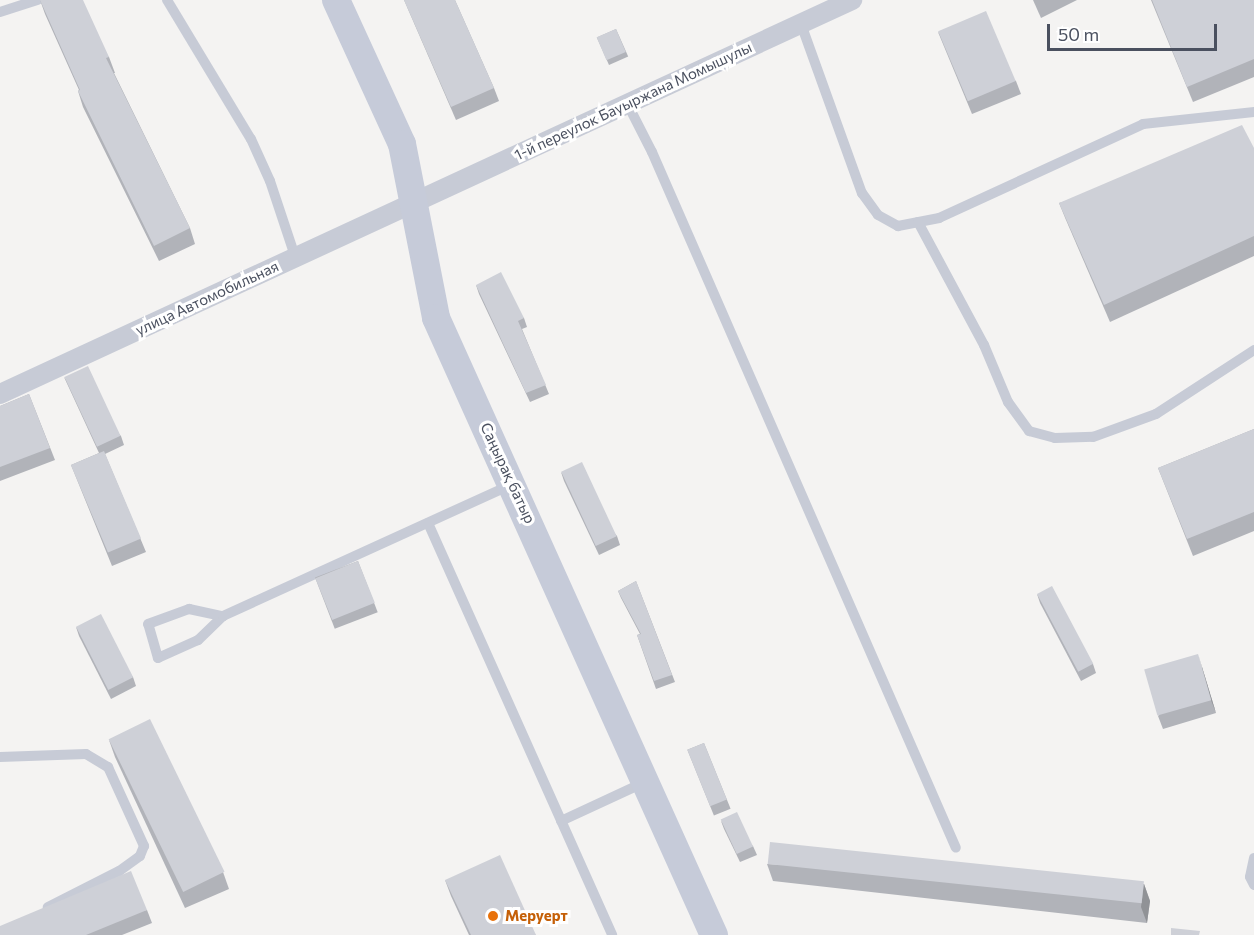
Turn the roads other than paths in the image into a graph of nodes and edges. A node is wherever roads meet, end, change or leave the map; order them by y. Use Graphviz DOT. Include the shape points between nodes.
graph roads {
  1 [pos="38,0"];
  2 [pos="167,0"];
  3 [pos="336,0"];
  4 [pos="852,0"];
  5 [pos="0,12"];
  6 [pos="801,24"];
  7 [pos="627,103"];
  8 [pos="1254,112"];
  9 [pos="413,201"];
  10 [pos="918,222"];
  11 [pos="296,256"];
  12 [pos="1254,350"];
  13 [pos="0,394"];
  14 [pos="514,484"];
  15 [pos="428,523"];
  16 [pos="223,616"];
  17 [pos="0,757"];
  18 [pos="646,781"];
  19 [pos="561,821"];
  20 [pos="956,848"];
  21 [pos="1254,858"];
  22 [pos="1254,885"];
  23 [pos="40,911"];
  24 [pos="612,935"];
  25 [pos="714,935"];
  1 -- 5 [label="lane"];
  2 -- 11 [label="lane" via="251,139"];
  3 -- 9 [label="street, Саңырақ батыр" via="402,144"];
  4 -- 6 [label="street, 1-й переулок Бауыржана Момышулы"];
  6 -- 7 [label="street, 1-й переулок Бауыржана Момышулы"];
  6 -- 10 [label="lane" via="862,193 878,215 898,226"];
  7 -- 9 [label="street, 1-й переулок Бауыржана Момышулы"];
  7 -- 20 [label="lane" via="776,432"];
  8 -- 10 [label="lane" via="1143,124 939,218"];
  9 -- 11 [label="street, улица Автомобильная"];
  9 -- 14 [label="street, Саңырақ батыр" via="436,318"];
  10 -- 12 [label="lane" via="984,345 1008,402 1029,431 1055,438 1093,437 1156,414"];
  11 -- 13 [label="street, улица Автомобильная"];
  14 -- 15 [label="lane"];
  14 -- 18 [label="street, Саңырақ батыр"];
  15 -- 16 [label="lane"];
  15 -- 19 [label="lane"];
  16 -- 16 [label="lane" via="189,609 148,624 158,658 198,640"];
  17 -- 23 [label="lane" via="86,754 108,767 144,846 140,856 119,871"];
  18 -- 19 [label="lane"];
  18 -- 25 [label="street, Саңырақ батыр"];
  19 -- 24 [label="lane"];
  21 -- 22 [label="lane" via="1250,877"];
}
